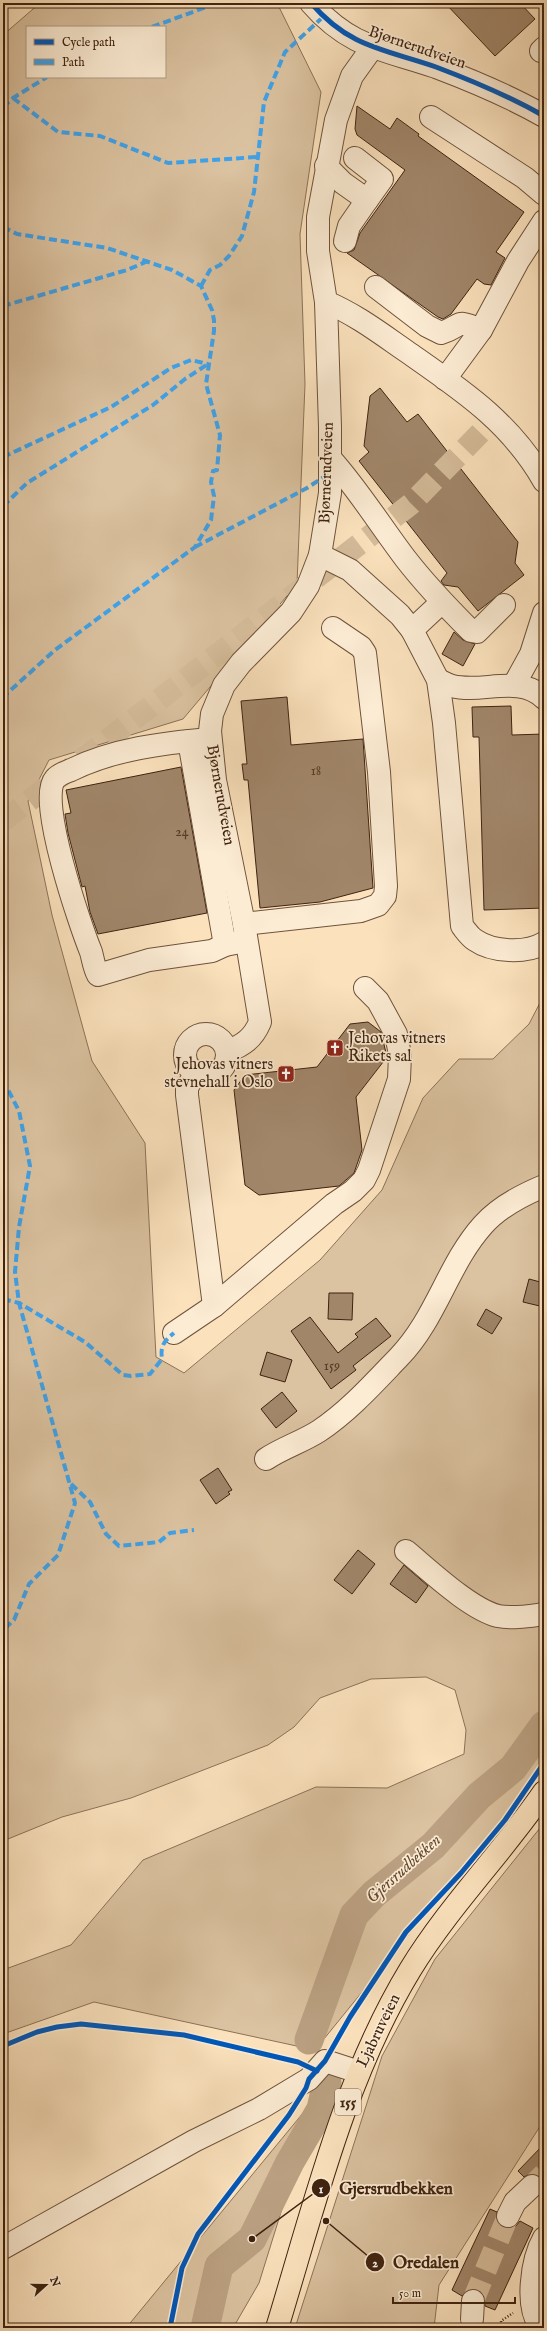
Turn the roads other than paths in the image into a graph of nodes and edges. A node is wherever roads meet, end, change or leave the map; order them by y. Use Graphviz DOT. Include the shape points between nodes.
graph roads {
  1 [pos="311,3"];
  2 [pos="372,48"];
  3 [pos="544,116"];
  4 [pos="431,117"];
  5 [pos="355,158"];
  6 [pos="326,166"];
  7 [pos="544,194"];
  8 [pos="367,200"];
  9 [pos="544,221"];
  10 [pos="345,241"];
  11 [pos="376,287"];
  12 [pos="326,302"];
  13 [pos="481,330"];
  14 [pos="445,379"];
  15 [pos="330,458"];
  16 [pos="542,472"];
  17 [pos="320,555"];
  18 [pos="442,602"];
  19 [pos="504,605"];
  20 [pos="544,614"];
  21 [pos="333,628"];
  22 [pos="412,630"];
  23 [pos="438,680"];
  24 [pos="514,686"];
  25 [pos="544,698"];
  26 [pos="200,740"];
  27 [pos="245,933"];
  28 [pos="544,943"];
  29 [pos="225,944"];
  30 [pos="365,988"];
  31 [pos="227,1052"];
  32 [pos="196,1074"];
  33 [pos="544,1186"];
  34 [pos="214,1306"];
  35 [pos="174,1333"];
  36 [pos="266,1459"];
  37 [pos="406,1551"];
  38 [pos="544,1614"];
  39 [pos="544,1792"];
  40 [pos="359,2072"];
  41 [pos="532,2186"];
  42 [pos="508,2216"];
  43 [pos="544,2238"];
  44 [pos="3,2248"];
  45 [pos="277,2328"];
  46 [pos="542,2328"];
  1 -- 2 [label="street, Bjørnerudveien" via="323,17 348,37"];
  2 -- 3 [label="street, Bjørnerudveien" via="435,67 498,92"];
  2 -- 6 [label="street, Bjørnerudveien" via="352,76 336,120"];
  4 -- 7 [label="street" via="525,178"];
  5 -- 8 [label="street" via="382,179"];
  6 -- 8 [label="street" via="343,183"];
  6 -- 12 [label="street, Bjørnerudveien" via="318,217 318,251"];
  8 -- 10 [label="street" via="349,226"];
  9 -- 13 [label="street" via="518,261"];
  11 -- 13 [label="street" via="427,326 441,333 461,323"];
  12 -- 14 [label="street" via="367,324"];
  12 -- 15 [label="street, Bjørnerudveien"];
  13 -- 14 [label="street"];
  14 -- 16 [label="street" via="498,420"];
  15 -- 17 [label="street, Bjørnerudveien" via="330,493"];
  15 -- 18 [label="street" via="350,480 406,559"];
  17 -- 22 [label="street" via="350,570 374,590"];
  17 -- 26 [label="street, Bjørnerudveien" via="308,586 291,612 241,663 224,685"];
  18 -- 19 [label="street" via="474,632 477,632"];
  18 -- 22 [label="street"];
  20 -- 24 [label="street" via="531,654"];
  21 -- 27 [label="street" via="361,646 365,653 379,772 385,896 378,905 361,911"];
  22 -- 23 [label="street"];
  23 -- 24 [label="street" via="453,686"];
  23 -- 28 [label="street" via="462,926 474,940 491,948 514,950 538,947"];
  24 -- 25 [label="street" via="537,692"];
  26 -- 27 [label="street, Bjørnerudveien" via="215,780"];
  26 -- 29 [label="street"];
  26 -- 29 [label="street" via="148,747 83,764 58,776 52,784 50,799 69,892 98,975 149,960 212,951"];
  27 -- 29 [label="street"];
  27 -- 31 [label="street, Bjørnerudveien" via="260,1022 250,1039"];
  30 -- 34 [label="street" via="385,1012 396,1034 400,1055 399,1079 369,1170 364,1180 353,1191 334,1204"];
  31 -- 32 [label="street" via="224,1066 217,1074 206,1077"];
  31 -- 32 [label="street" via="217,1037 206,1034 196,1037 188,1044 185,1054 187,1065"];
  32 -- 34 [label="street" via="187,1088 187,1095"];
  33 -- 36 [label="street" via="518,1199 484,1224 470,1242 429,1316 409,1346 345,1412 317,1432"];
  34 -- 35 [label="street"];
  37 -- 38 [label="street" via="458,1593 491,1613 506,1617"];
  39 -- 40 [label="main road, Ljabruveien / 155" via="423,1949 384,2017"];
  40 -- 44 [label="street" via="325,2061 309,2080"];
  40 -- 45 [label="main road, Ljabruveien / 155"];
  41 -- 42 [label="street" via="515,2202"];
  43 -- 46 [label="street" via="539,2250 531,2296 532,2308"];
}
